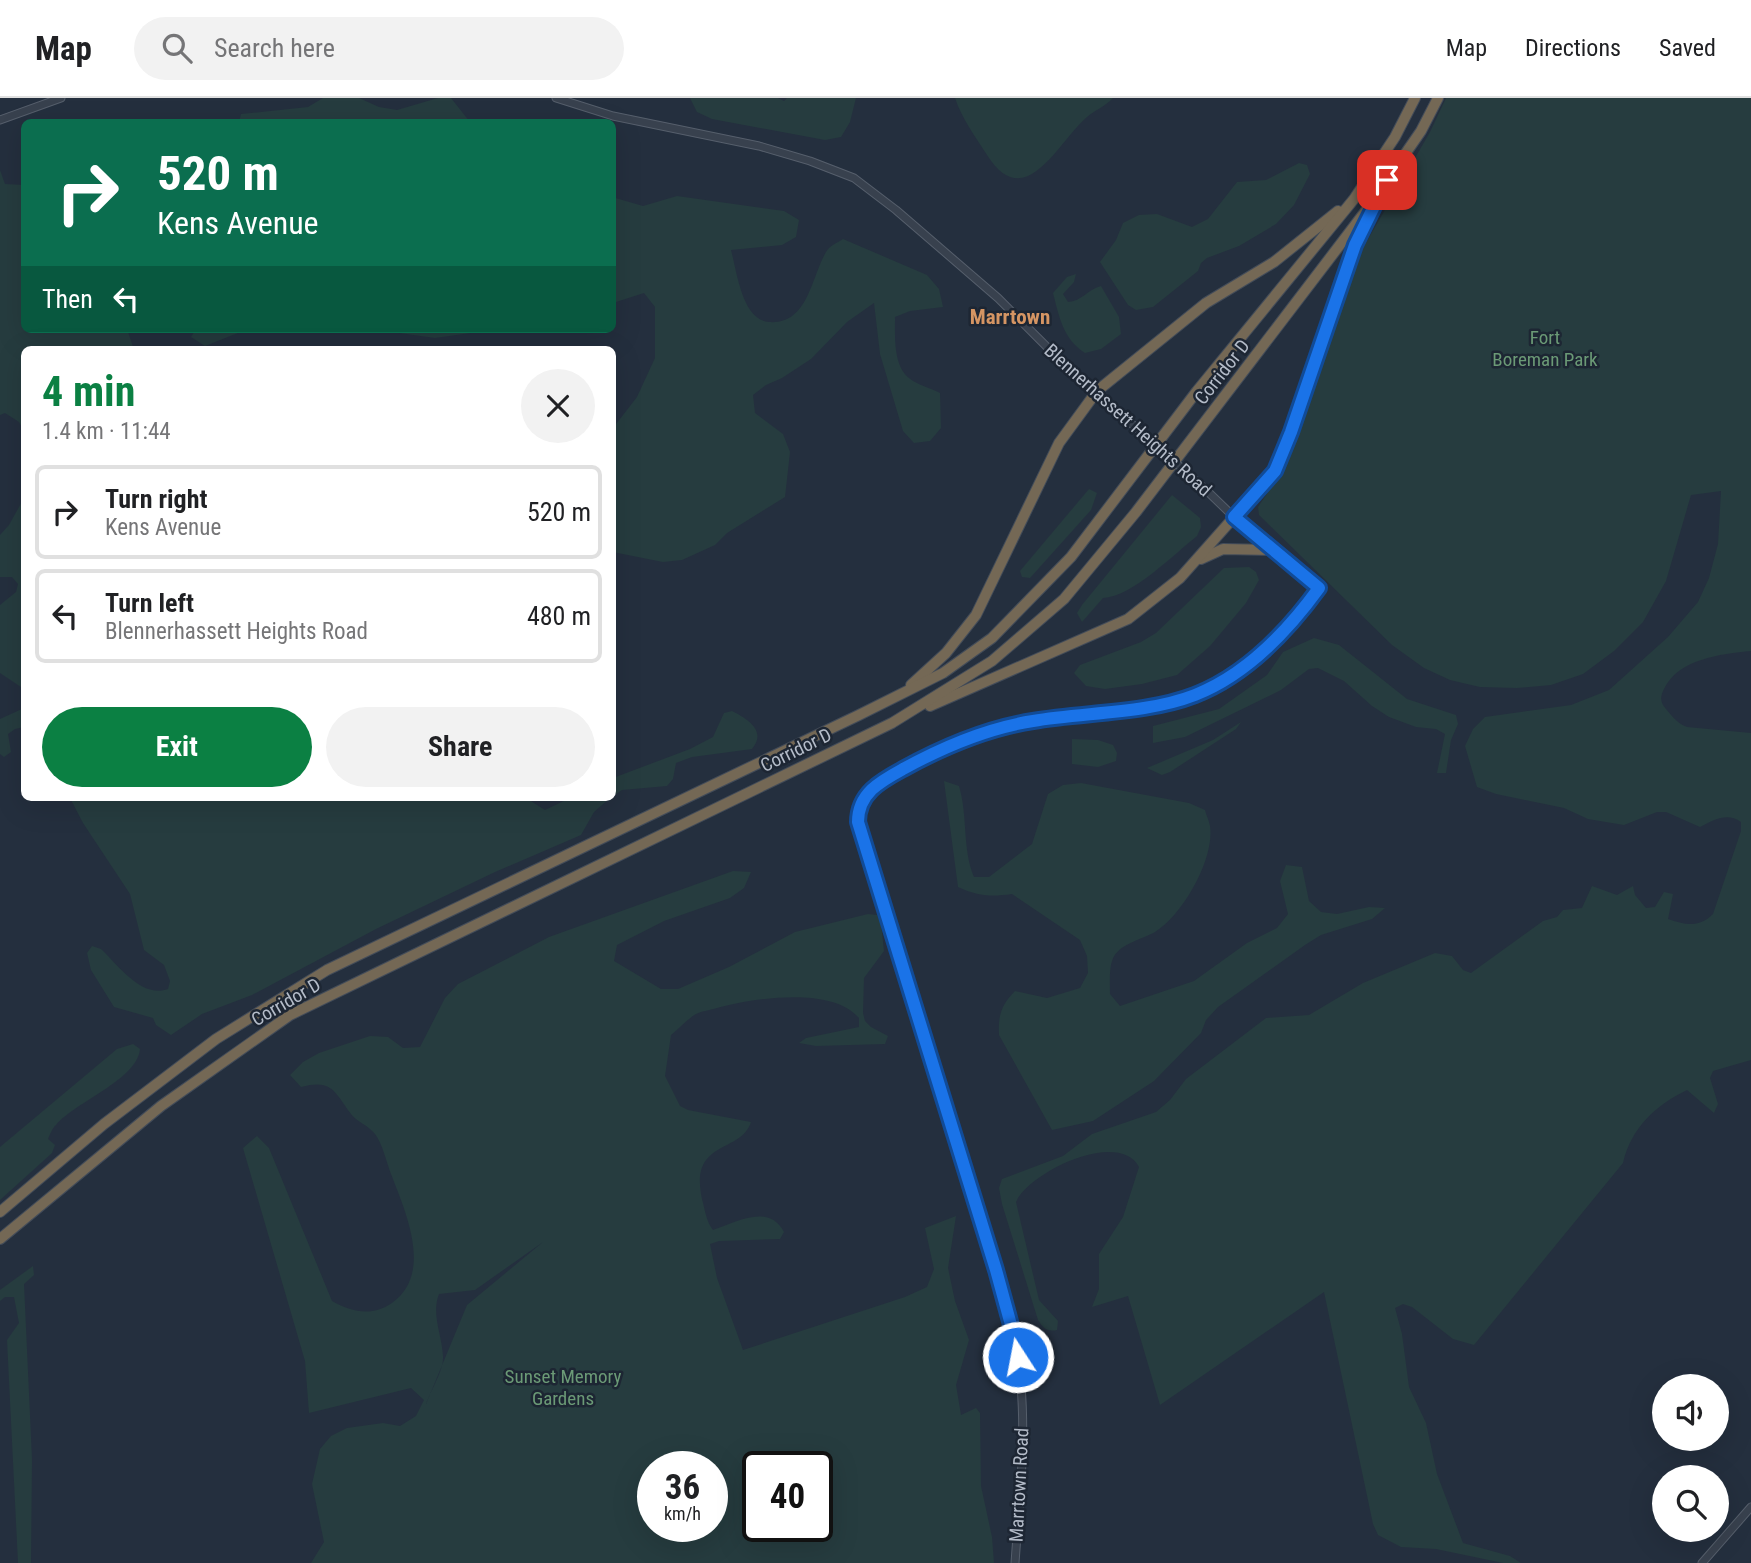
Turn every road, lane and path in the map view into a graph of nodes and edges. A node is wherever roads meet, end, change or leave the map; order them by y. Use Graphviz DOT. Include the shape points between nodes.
graph roads {
  1 [pos="61,98"];
  2 [pos="556,98"];
  3 [pos="1415,98"];
  4 [pos="1438,98"];
  5 [pos="0,120"];
  6 [pos="1387,180"];
  7 [pos="1354,199"];
  8 [pos="1097,391"];
  9 [pos="1234,517"];
  10 [pos="1272,550"];
  11 [pos="1192,564"];
  12 [pos="901,694"];
  13 [pos="892,723"];
  14 [pos="862,801"];
  15 [pos="0,1212"];
  16 [pos="0,1239"];
  17 [pos="1751,1507"];
  18 [pos="1015,1563"];
  19 [pos="1702,1563"];
  1 -- 5 [label="street"];
  2 -- 8 [label="street, Blennerhassett Heights Road" via="625,118 759,146 854,178 998,298"];
  3 -- 7 [label="highway, Corridor D"];
  4 -- 6 [label="highway, Corridor D"];
  6 -- 9 [label="highway" via="1355,245 1275,471"];
  6 -- 13 [label="highway, Corridor D" via="1064,600 992,661"];
  7 -- 8 [label="highway" via="1274,261 1206,303"];
  7 -- 12 [label="highway, Corridor D" via="1197,391 1070,557 992,638 943,673"];
  8 -- 9 [label="street, Blennerhassett Heights Road, bridge"];
  8 -- 12 [label="highway" via="1059,443 976,615 946,653"];
  9 -- 10 [label="street, Blennerhassett Heights Road"];
  9 -- 11 [label="highway"];
  10 -- 11 [label="highway" via="1223,549"];
  10 -- 14 [label="street, Blennerhassett Heights Road" via="1319,588 1285,630 1223,682 1170,702 1031,721 979,735 884,780"];
  11 -- 13 [label="highway" via="1128,619"];
  12 -- 15 [label="highway, Corridor D" via="327,970 216,1039 104,1124"];
  13 -- 16 [label="highway, Corridor D" via="290,1015 161,1107"];
  14 -- 18 [label="street, Marrtown Road" via="858,822 1014,1336 1022,1408"];
  17 -- 19 [label="street"];
}
